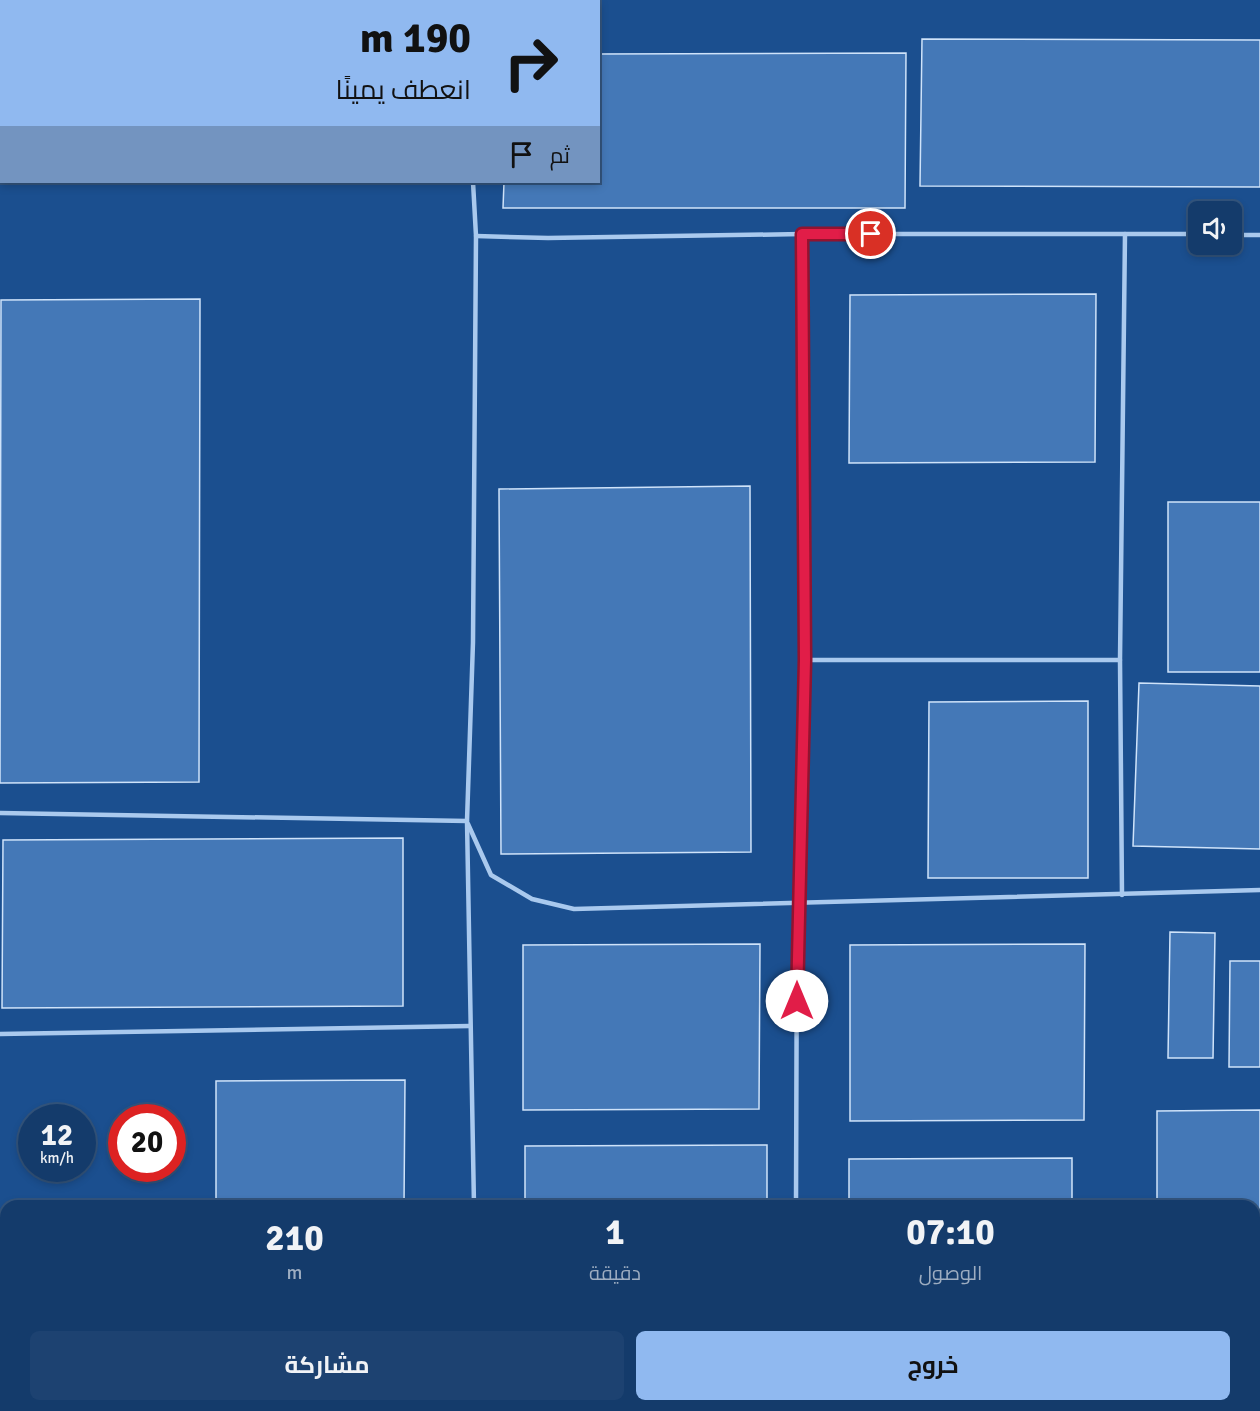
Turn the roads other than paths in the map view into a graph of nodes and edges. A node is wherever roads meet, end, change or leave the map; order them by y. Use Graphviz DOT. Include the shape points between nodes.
graph roads {
  1 [pos="473,183"];
  2 [pos="802,234"];
  3 [pos="1125,234"];
  4 [pos="1188,234"];
  5 [pos="1242,234"];
  6 [pos="1260,235"];
  7 [pos="476,236"];
  8 [pos="805,660"];
  9 [pos="1120,660"];
  10 [pos="0,813"];
  11 [pos="467,821"];
  12 [pos="1260,890"];
  13 [pos="1122,895"];
  14 [pos="797,904"];
  15 [pos="470,1026"];
  16 [pos="0,1034"];
  17 [pos="474,1200"];
  18 [pos="796,1200"];
  1 -- 7 [label="lane"];
  2 -- 3 [label="lane"];
  2 -- 7 [label="lane"];
  2 -- 8 [label="lane"];
  3 -- 4 [label="lane"];
  3 -- 9 [label="lane"];
  5 -- 6 [label="lane"];
  7 -- 11 [label="lane" via="473,642"];
  8 -- 9 [label="lane"];
  8 -- 14 [label="lane"];
  9 -- 13 [label="lane"];
  10 -- 11 [label="lane"];
  11 -- 14 [label="lane" via="491,875 532,898 574,909"];
  11 -- 15 [label="lane"];
  12 -- 13 [label="lane"];
  13 -- 14 [label="lane"];
  14 -- 18 [label="lane"];
  15 -- 16 [label="lane"];
  15 -- 17 [label="lane"];
}
